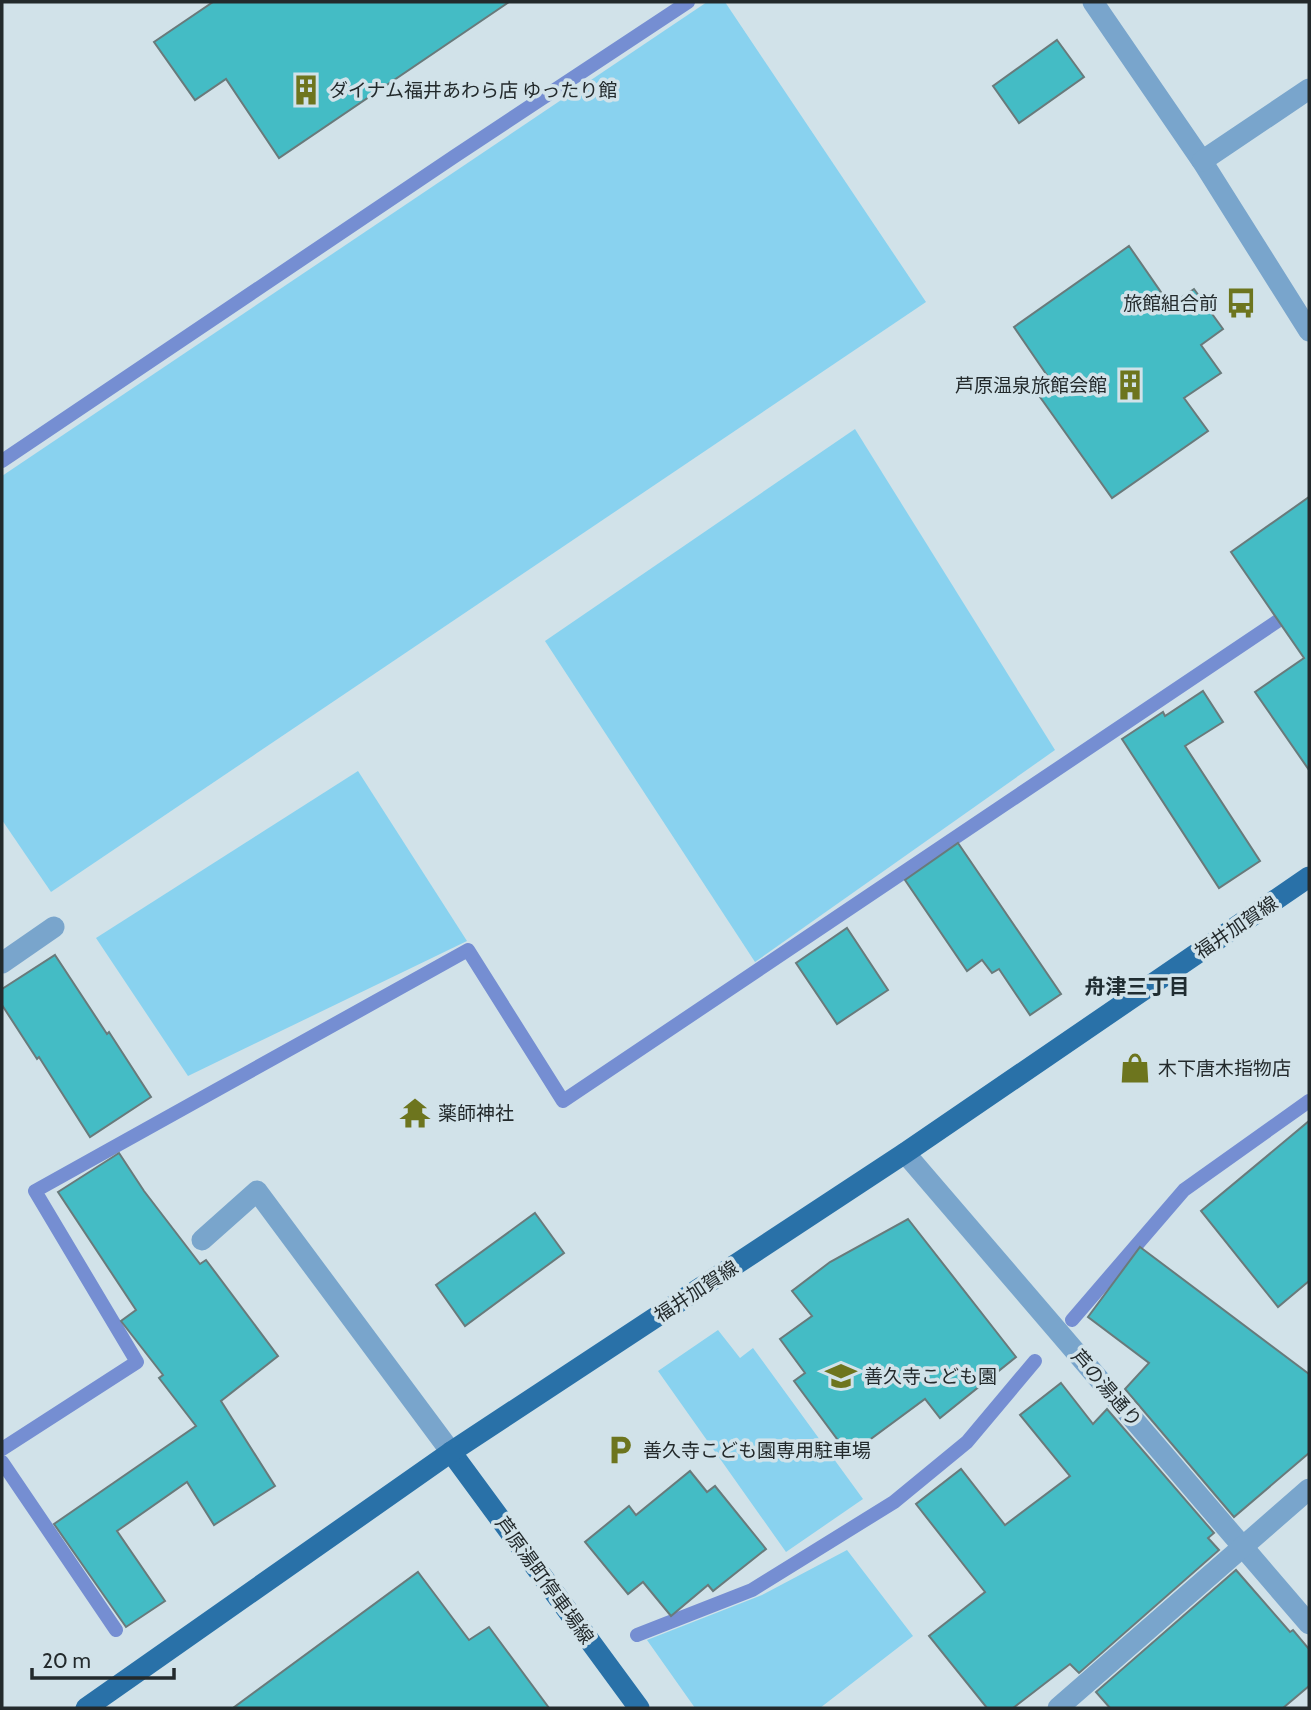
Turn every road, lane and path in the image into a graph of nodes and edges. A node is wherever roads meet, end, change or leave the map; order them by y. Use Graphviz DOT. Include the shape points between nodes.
graph roads {
  1 [pos="1093,2"];
  2 [pos="1309,89"];
  3 [pos="1202,161"];
  4 [pos="1309,331"];
  5 [pos="1309,877"];
  6 [pos="54,927"];
  7 [pos="2,963"];
  8 [pos="905,1153"];
  9 [pos="202,1240"];
  10 [pos="451,1452"];
  11 [pos="1309,1489"];
  12 [pos="1243,1547"];
  13 [pos="1309,1625"];
  14 [pos="86,1708"];
  15 [pos="639,1708"];
  16 [pos="1058,1708"];
  1 -- 3 [label="street"];
  2 -- 3 [label="street"];
  3 -- 4 [label="street"];
  5 -- 8 [label="main road, 福井加賀線"];
  6 -- 7 [label="street"];
  8 -- 10 [label="main road, 福井加賀線"];
  8 -- 12 [label="street, 芦の湯通り"];
  9 -- 10 [label="street" via="257,1191"];
  10 -- 14 [label="main road, 福井加賀線"];
  10 -- 15 [label="main road, 芦原湯町停車場線"];
  11 -- 12 [label="street"];
  12 -- 13 [label="street, 芦の湯通り"];
  12 -- 16 [label="street"];
}
